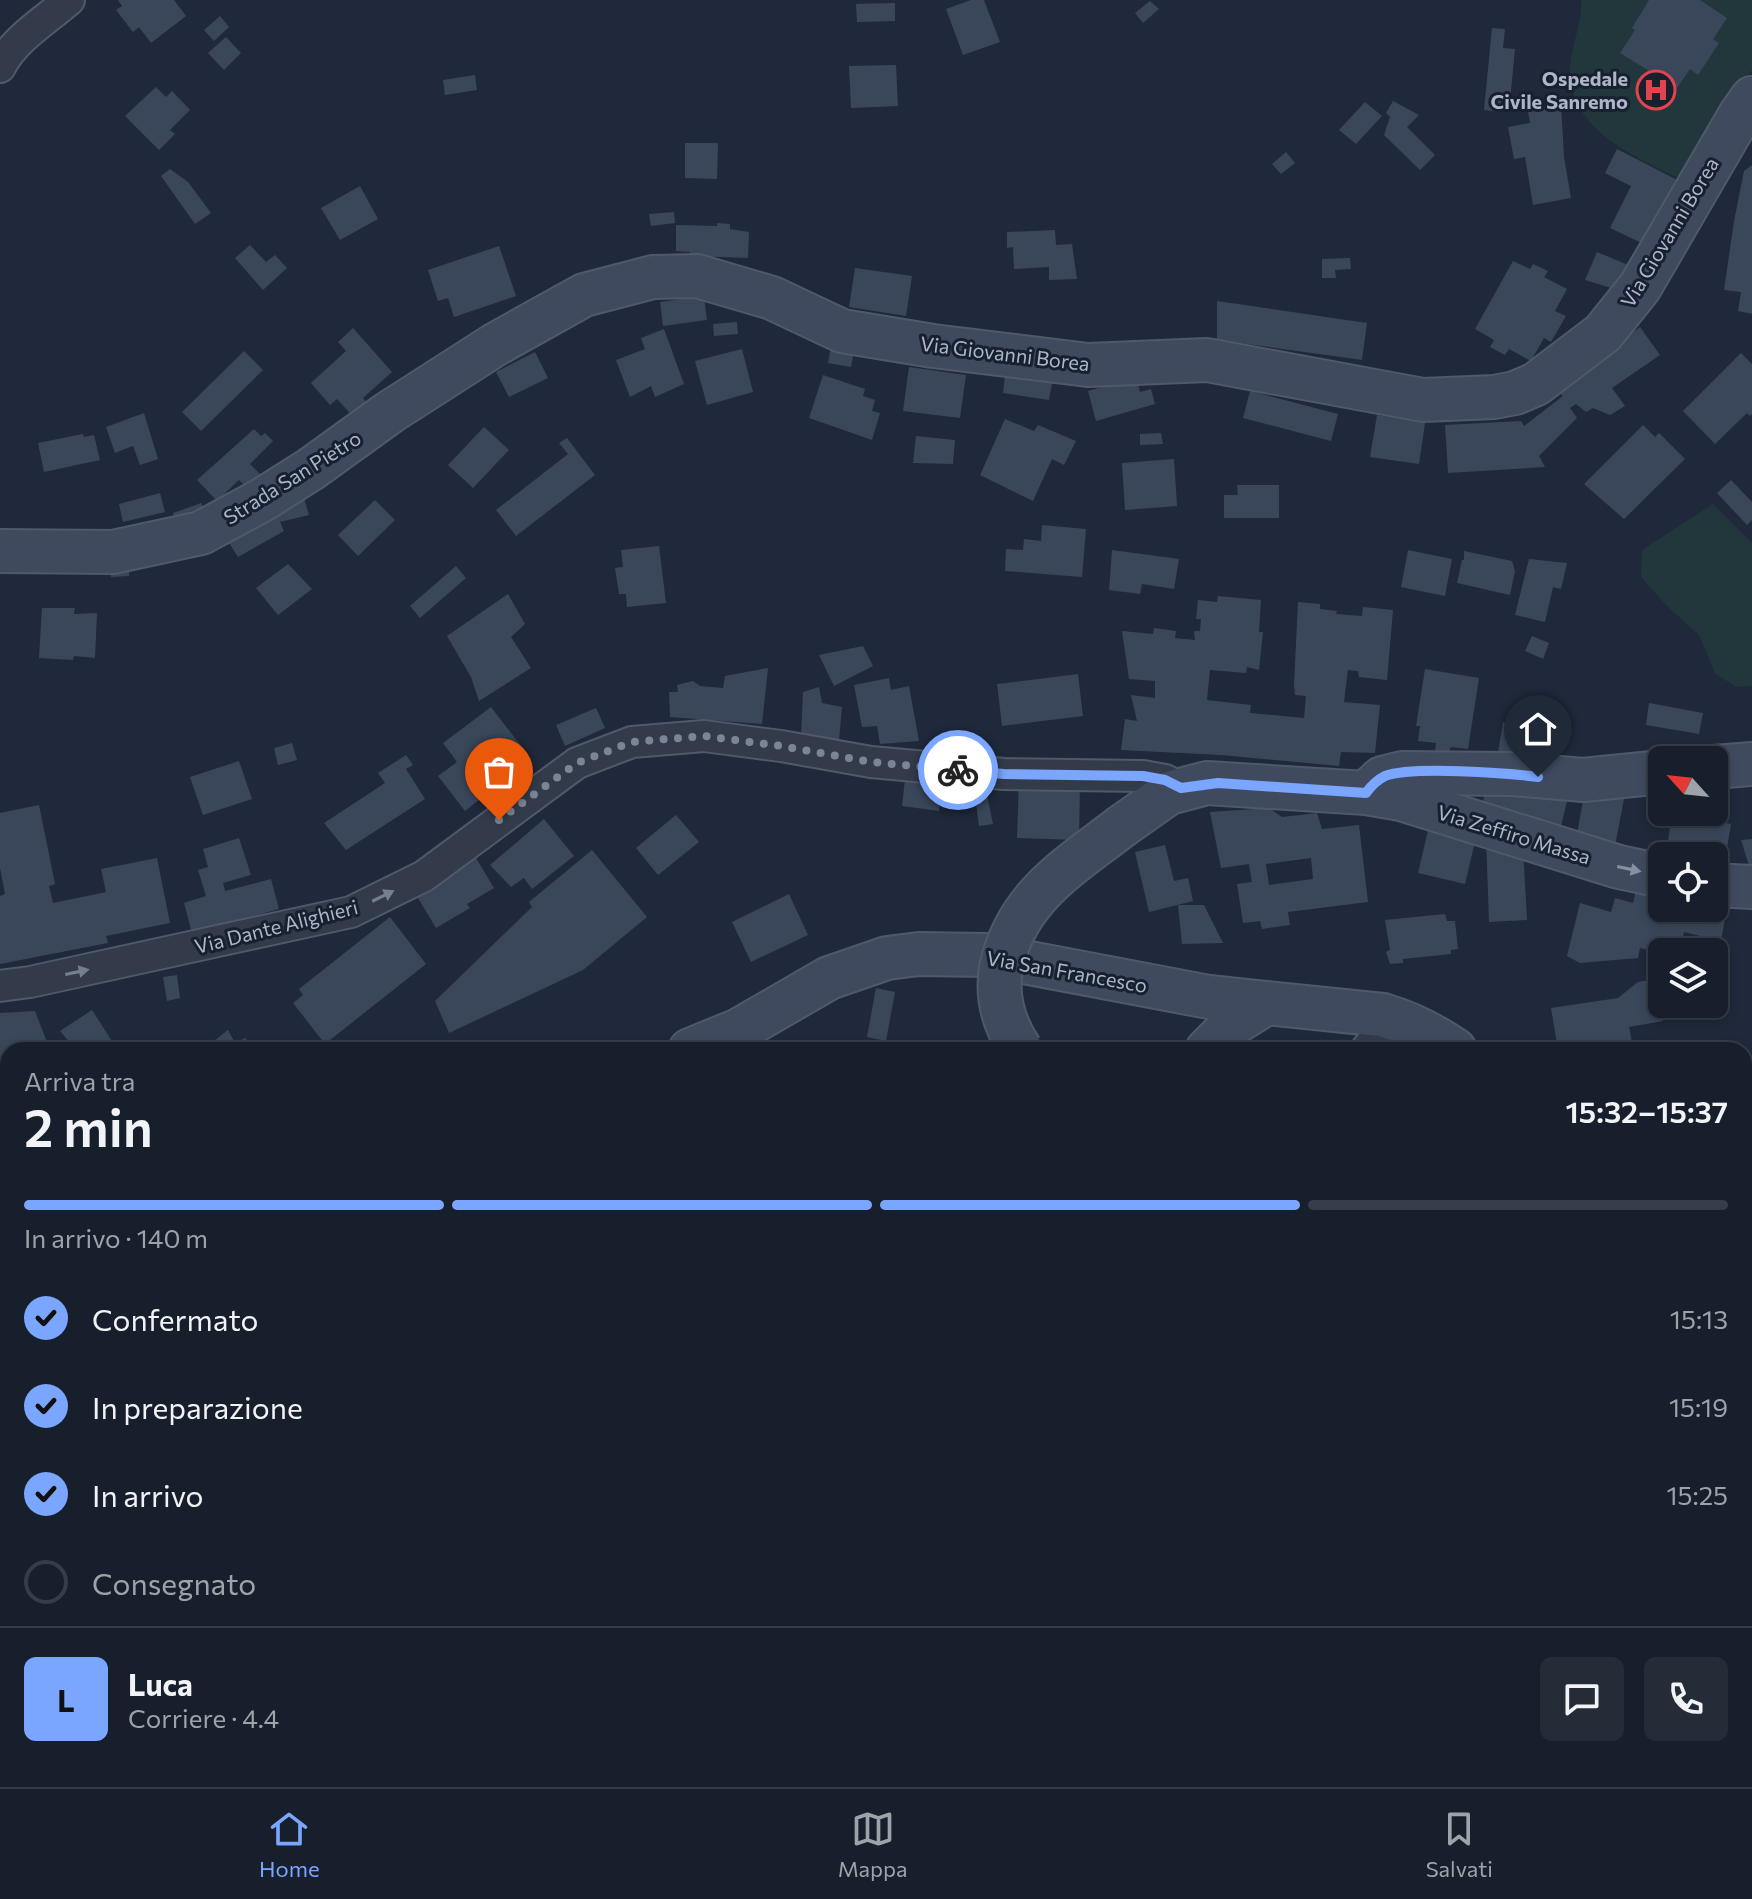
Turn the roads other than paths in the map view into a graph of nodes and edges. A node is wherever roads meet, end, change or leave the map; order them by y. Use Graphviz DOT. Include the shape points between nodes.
graph roads {
  1 [pos="69,0"];
  2 [pos="0,67"];
  3 [pos="1752,98"];
  4 [pos="390,412"];
  5 [pos="0,551"];
  6 [pos="1752,764"];
  7 [pos="1728,766"];
  8 [pos="1648,773"];
  9 [pos="1181,788"];
  10 [pos="1366,793"];
  11 [pos="1648,873"];
  12 [pos="1728,886"];
  13 [pos="1752,887"];
  14 [pos="0,986"];
  15 [pos="1209,997"];
  16 [pos="1265,1004"];
  17 [pos="1375,1033"];
  18 [pos="710,1042"];
  19 [pos="1015,1042"];
  20 [pos="1198,1042"];
  21 [pos="1215,1042"];
  22 [pos="1443,1042"];
  1 -- 2 [label="street" via="21,41"];
  3 -- 4 [label="street, Via Giovanni Borea" via="1620,313 1571,359 1515,393 1423,400 1207,360 1088,365 933,346 842,331 772,298 697,276 653,277 584,295"];
  4 -- 5 [label="street, Strada San Pietro" via="311,469 201,533 113,552"];
  6 -- 7 [label="street"];
  8 -- 10 [label="street" via="1583,780 1402,773 1382,778"];
  9 -- 10 [label="street, Via Dante Alighieri" via="1218,783"];
  14 -- 9 [label="street, Via Dante Alighieri, one-way" via="351,912 424,876 577,763 632,742 704,736 871,762 1004,774 1143,776"];
  9 -- 19 [label="street, bridge" via="1053,881 1017,920 999,980 1001,1010"];
  10 -- 11 [label="street, Via Zeffiro Massa, one-way"];
  12 -- 13 [label="street"];
  15 -- 16 [label="street, Via San Francesco"];
  15 -- 18 [label="street, Via San Francesco" via="987,955 919,954 887,958 829,978"];
  15 -- 20 [label="street"];
  16 -- 17 [label="street, Via San Francesco"];
  16 -- 21 [label="street"];
  17 -- 22 [label="street, Via San Francesco" via="1406,1022"];
}
